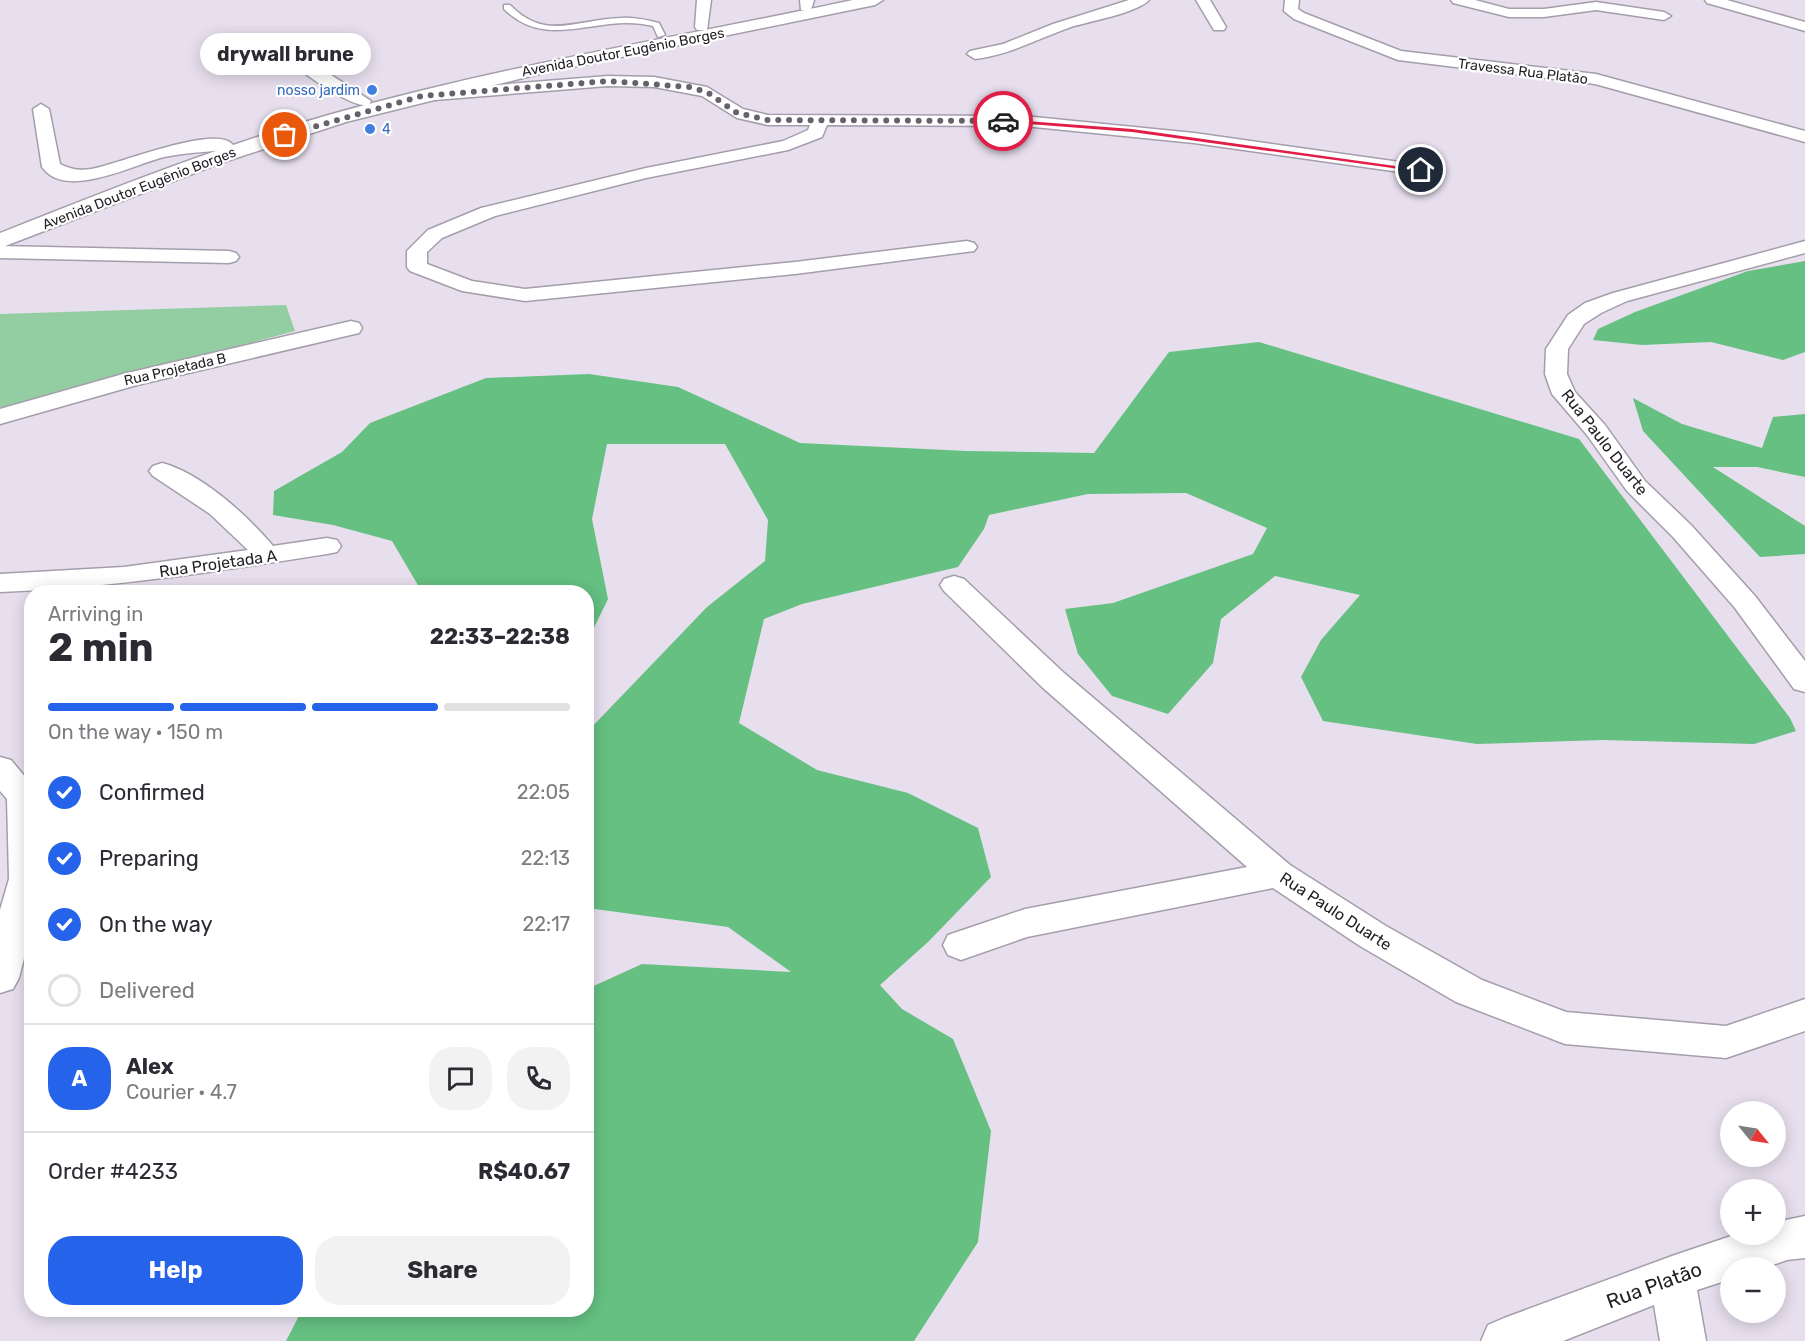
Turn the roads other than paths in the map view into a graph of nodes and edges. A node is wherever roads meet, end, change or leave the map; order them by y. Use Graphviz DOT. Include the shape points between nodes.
graph roads {
  1 [pos="704,0"];
  2 [pos="837,0"];
  3 [pos="875,0"];
  4 [pos="1142,0"];
  5 [pos="1203,0"];
  6 [pos="1292,0"];
  7 [pos="1458,0"];
  8 [pos="1712,0"];
  9 [pos="806,3"];
  10 [pos="507,7"];
  11 [pos="1664,16"];
  12 [pos="702,27"];
  13 [pos="1219,27"];
  14 [pos="1805,27"];
  15 [pos="661,35"];
  16 [pos="273,42"];
  17 [pos="975,54"];
  18 [pos="422,96"];
  19 [pos="363,101"];
  20 [pos="41,109"];
  21 [pos="820,120"];
  22 [pos="1805,137"];
  23 [pos="224,145"];
  24 [pos="1421,170"];
  25 [pos="0,228"];
  26 [pos="0,241"];
  27 [pos="967,247"];
  28 [pos="1805,247"];
  29 [pos="0,252"];
  30 [pos="230,257"];
  31 [pos="351,328"];
  32 [pos="0,417"];
  33 [pos="162,471"];
  34 [pos="327,546"];
  35 [pos="267,556"];
  36 [pos="0,583"];
  37 [pos="954,585"];
  38 [pos="1805,682"];
  39 [pos="0,768"];
  40 [pos="24,792"];
  41 [pos="1278,874"];
  42 [pos="24,887"];
  43 [pos="961,945"];
  44 [pos="0,978"];
  45 [pos="1805,1015"];
  46 [pos="1805,1237"];
  47 [pos="1672,1277"];
  48 [pos="1504,1341"];
  49 [pos="1683,1341"];
  1 -- 12 [label="street"];
  2 -- 9 [label="highway, Avenida Doutor Eugênio Borges"];
  3 -- 18 [label="highway, Avenida Doutor Eugênio Borges"];
  4 -- 17 [label="street" via="1043,33 1017,46"];
  5 -- 13 [label="street"];
  6 -- 22 [label="street, Travessa Rua Platão" via="1291,11 1299,16 1398,55 1596,80"];
  7 -- 11 [label="street" via="1509,13 1596,6"];
  8 -- 14 [label="street"];
  9 -- 12 [label="highway, Avenida Doutor Eugênio Borges"];
  10 -- 15 [label="lane" via="527,24 537,27 553,29 628,19 656,26"];
  12 -- 15 [label="highway, Avenida Doutor Eugênio Borges"];
  15 -- 19 [label="highway, Avenida Doutor Eugênio Borges"];
  16 -- 19 [label="street" via="312,72"];
  18 -- 21 [label="street" via="608,81 654,82 707,92 749,117"];
  18 -- 26 [label="highway, Avenida Doutor Eugênio Borges" via="338,118 195,165"];
  19 -- 23 [label="highway, Avenida Doutor Eugênio Borges"];
  20 -- 23 [label="street" via="51,167 63,173 86,175 159,153"];
  21 -- 24 [label="street" via="1024,121 1111,128"];
  21 -- 27 [label="street" via="816,133 788,146 646,173 468,219 435,234 417,251 417,267 442,281 484,292 525,294"];
  23 -- 25 [label="highway, Avenida Doutor Eugênio Borges"];
  28 -- 38 [label="street, Rua Paulo Duarte" via="1620,297 1593,308 1576,320 1557,349 1556,374 1564,394 1596,430 1636,486 1745,602"];
  29 -- 30 [label="street"];
  31 -- 32 [label="street, Rua Projetada B" via="131,379"];
  33 -- 35 [label="street" via="245,528"];
  34 -- 35 [label="street, Rua Projetada A"];
  35 -- 36 [label="street, Rua Projetada A" via="129,576"];
  37 -- 41 [label="street, Rua Paulo Duarte" via="1053,680"];
  39 -- 40 [label="street"];
  41 -- 43 [label="street" via="1025,923"];
  41 -- 45 [label="street, Rua Paulo Duarte" via="1373,936 1469,991 1565,1028 1726,1042"];
  42 -- 44 [label="street"];
  46 -- 47 [label="street, Rua Platão" via="1787,1239"];
  47 -- 48 [label="street, Rua Platão"];
  47 -- 49 [label="street"];
}
